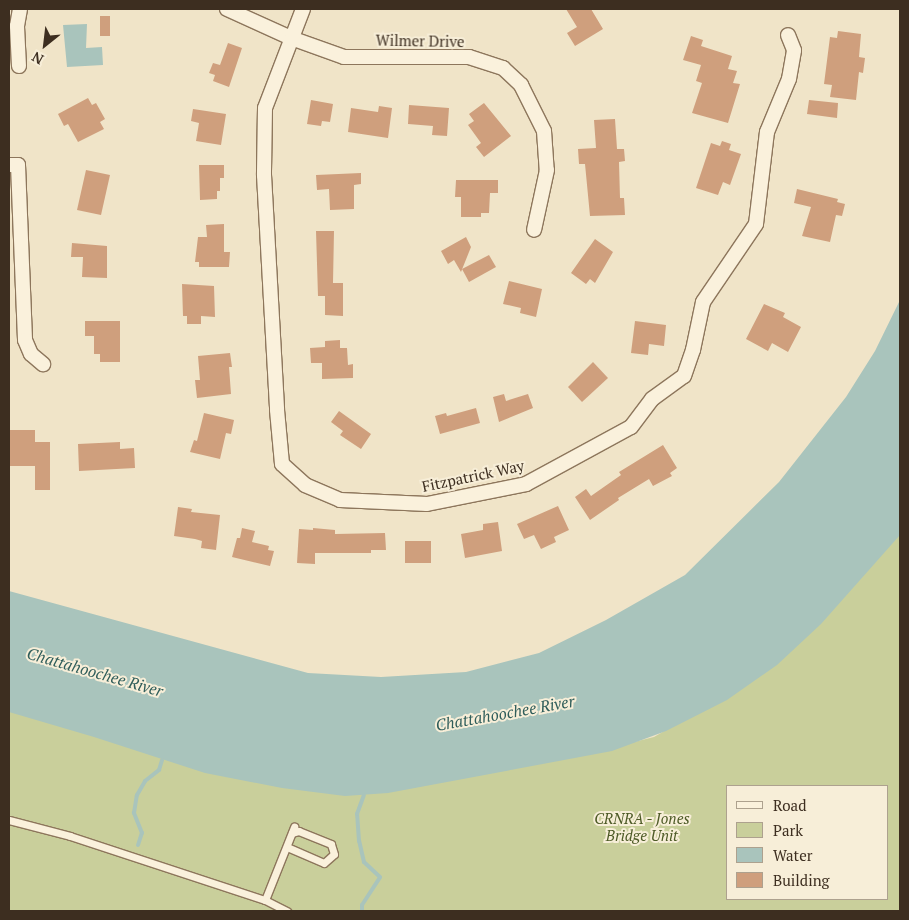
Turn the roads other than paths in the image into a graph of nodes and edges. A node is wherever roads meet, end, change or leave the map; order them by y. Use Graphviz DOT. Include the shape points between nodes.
graph roads {
  1 [pos="20,9"];
  2 [pos="227,9"];
  3 [pos="303,9"];
  4 [pos="788,35"];
  5 [pos="291,38"];
  6 [pos="19,66"];
  7 [pos="13,165"];
  8 [pos="534,230"];
  9 [pos="42,364"];
  10 [pos="9,820"];
  11 [pos="287,847"];
  12 [pos="265,900"];
  13 [pos="287,911"];
  1 -- 6 [label="street" via="16,26"];
  2 -- 5 [label="street, Wilmer Drive"];
  3 -- 5 [label="street, Fitzpatrick Way"];
  4 -- 5 [label="street, Fitzpatrick Way" via="794,50 788,79 767,132 756,224 702,302 693,350 684,376 652,399 631,427 526,484 428,504 340,500 305,485 282,464 264,165 265,108"];
  5 -- 8 [label="street, Wilmer Drive" via="344,57 469,57 503,68 521,85 544,131 547,170"];
  7 -- 9 [label="street" via="25,340 31,354"];
  10 -- 12 [label="lane" via="70,836"];
  11 -- 11 [label="lane" via="293,830 331,844 334,854 324,863"];
  11 -- 12 [label="lane"];
  12 -- 13 [label="lane"];
}
